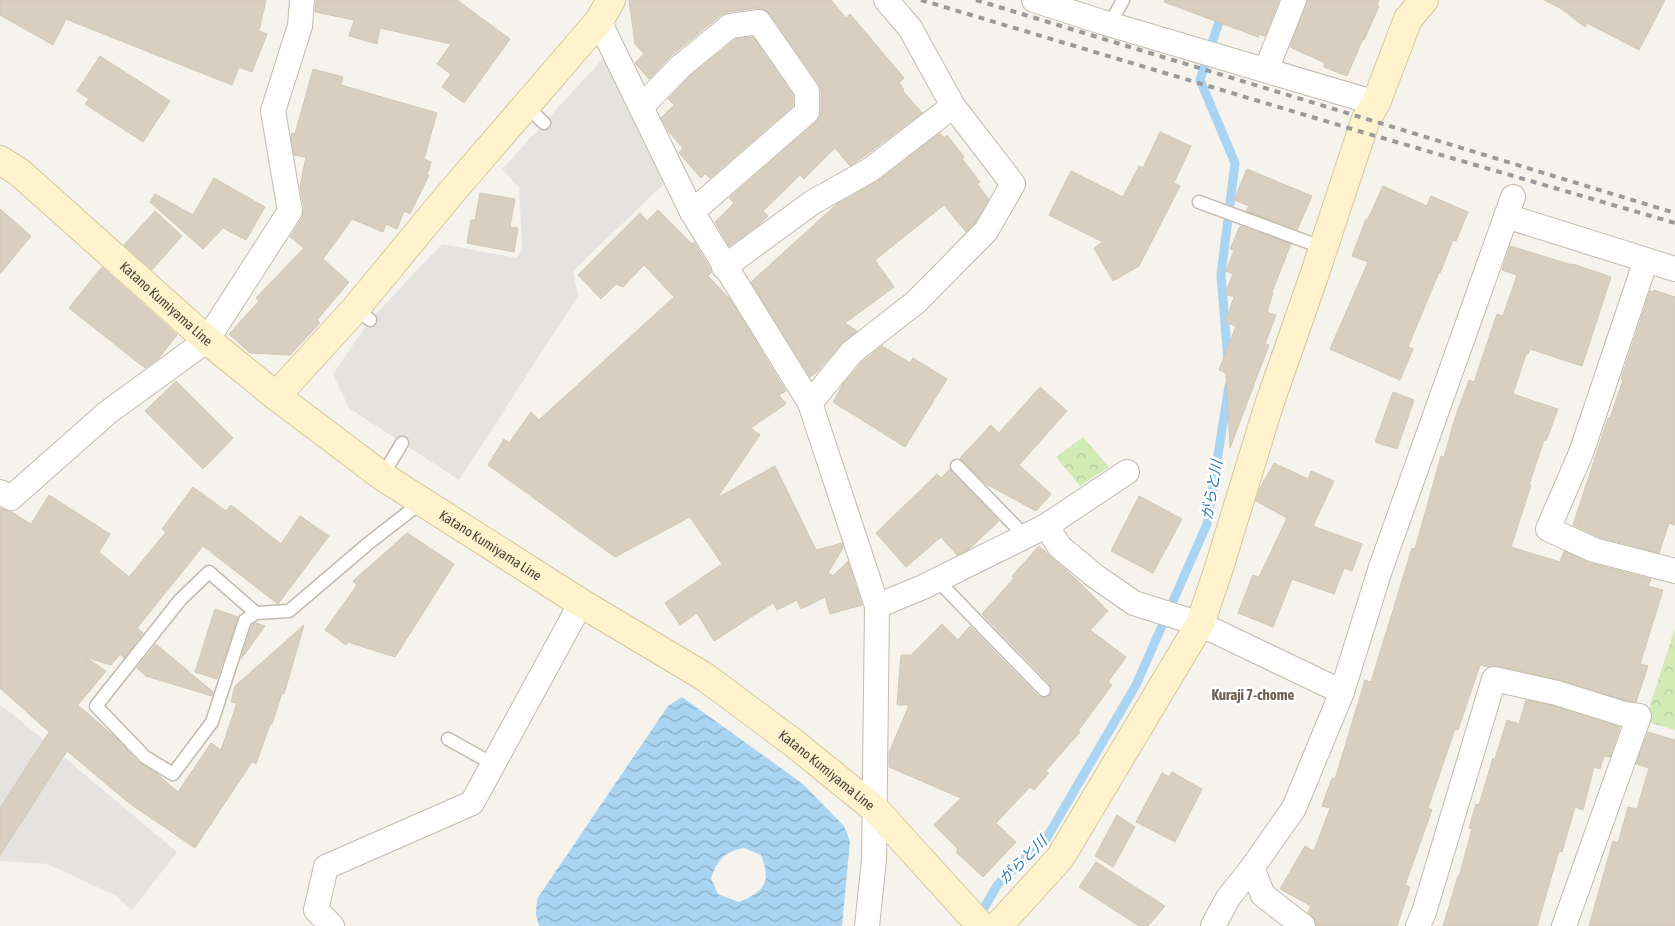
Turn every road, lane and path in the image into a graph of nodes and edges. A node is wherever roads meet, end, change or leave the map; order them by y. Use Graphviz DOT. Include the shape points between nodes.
graph roads {
  1 [pos="302,0"];
  2 [pos="886,0"];
  3 [pos="1034,0"];
  4 [pos="1124,0"];
  5 [pos="1294,0"];
  6 [pos="1424,0"];
  7 [pos="605,10"];
  8 [pos="1110,24"];
  9 [pos="1266,70"];
  10 [pos="1376,102"];
  11 [pos="953,106"];
  12 [pos="641,107"];
  13 [pos="0,160"];
  14 [pos="1199,202"];
  15 [pos="692,212"];
  16 [pos="1324,248"];
  17 [pos="1646,260"];
  18 [pos="724,267"];
  19 [pos="1675,268"];
  20 [pos="208,340"];
  21 [pos="276,396"];
  22 [pos="810,403"];
  23 [pos="402,443"];
  24 [pos="957,466"];
  25 [pos="1127,472"];
  26 [pos="382,476"];
  27 [pos="0,492"];
  28 [pos="422,501"];
  29 [pos="1036,531"];
  30 [pos="1675,571"];
  31 [pos="936,580"];
  32 [pos="581,603"];
  33 [pos="877,606"];
  34 [pos="256,613"];
  35 [pos="1200,624"];
  36 [pos="1044,690"];
  37 [pos="1342,692"];
  38 [pos="448,739"];
  39 [pos="493,764"];
  40 [pos="875,808"];
  41 [pos="1252,868"];
  42 [pos="332,926"];
  43 [pos="867,926"];
  44 [pos="981,926"];
  45 [pos="998,926"];
  46 [pos="1213,926"];
  47 [pos="1303,926"];
  48 [pos="1418,926"];
  49 [pos="1564,926"];
  1 -- 20 [label="street" via="300,26 273,111 290,211"];
  2 -- 11 [label="street" via="910,28"];
  3 -- 8 [label="street"];
  4 -- 8 [label="lane"];
  5 -- 9 [label="street"];
  6 -- 10 [label="street" via="1408,19"];
  7 -- 12 [label="street"];
  7 -- 21 [label="street" via="535,114 363,314"];
  8 -- 9 [label="street"];
  9 -- 10 [label="street"];
  10 -- 16 [label="street" via="1366,119"];
  11 -- 18 [label="street" via="870,170 813,202"];
  11 -- 22 [label="street" via="1013,184 986,231 916,302 852,352"];
  12 -- 15 [label="street"];
  12 -- 15 [label="street" via="681,66 730,26 760,22 807,91 807,112"];
  13 -- 20 [label="street, Katano Kumiyama Line" via="18,172"];
  14 -- 16 [label="lane"];
  15 -- 18 [label="street"];
  16 -- 35 [label="street" via="1269,405"];
  17 -- 19 [label="street"];
  17 -- 30 [label="street" via="1581,453 1548,529 1594,550"];
  17 -- 37 [label="street" via="1509,207 1380,570"];
  18 -- 22 [label="street"];
  20 -- 21 [label="street, Katano Kumiyama Line"];
  20 -- 27 [label="street" via="107,413 11,498"];
  21 -- 26 [label="street, Katano Kumiyama Line"];
  22 -- 33 [label="street"];
  23 -- 26 [label="lane"];
  24 -- 29 [label="lane"];
  25 -- 29 [label="street"];
  26 -- 28 [label="street, Katano Kumiyama Line"];
  28 -- 32 [label="street, Katano Kumiyama Line"];
  28 -- 34 [label="lane" via="289,611"];
  29 -- 31 [label="street"];
  29 -- 35 [label="street" via="1134,603"];
  31 -- 33 [label="street"];
  31 -- 36 [label="lane"];
  32 -- 39 [label="street"];
  32 -- 40 [label="street, Katano Kumiyama Line" via="705,677"];
  33 -- 40 [label="street"];
  34 -- 34 [label="lane" via="245,620 212,722 173,774 145,757 96,706 180,600 209,572"];
  35 -- 37 [label="street"];
  35 -- 45 [label="street" via="1060,858"];
  37 -- 41 [label="street" via="1294,808"];
  38 -- 39 [label="lane"];
  39 -- 42 [label="street" via="472,803 326,867 316,910"];
  40 -- 43 [label="street" via="874,860"];
  40 -- 44 [label="street, Katano Kumiyama Line"];
  41 -- 46 [label="street" via="1228,898"];
  41 -- 47 [label="street" via="1263,895"];
  48 -- 49 [label="street" via="1494,679 1639,716"];
}
